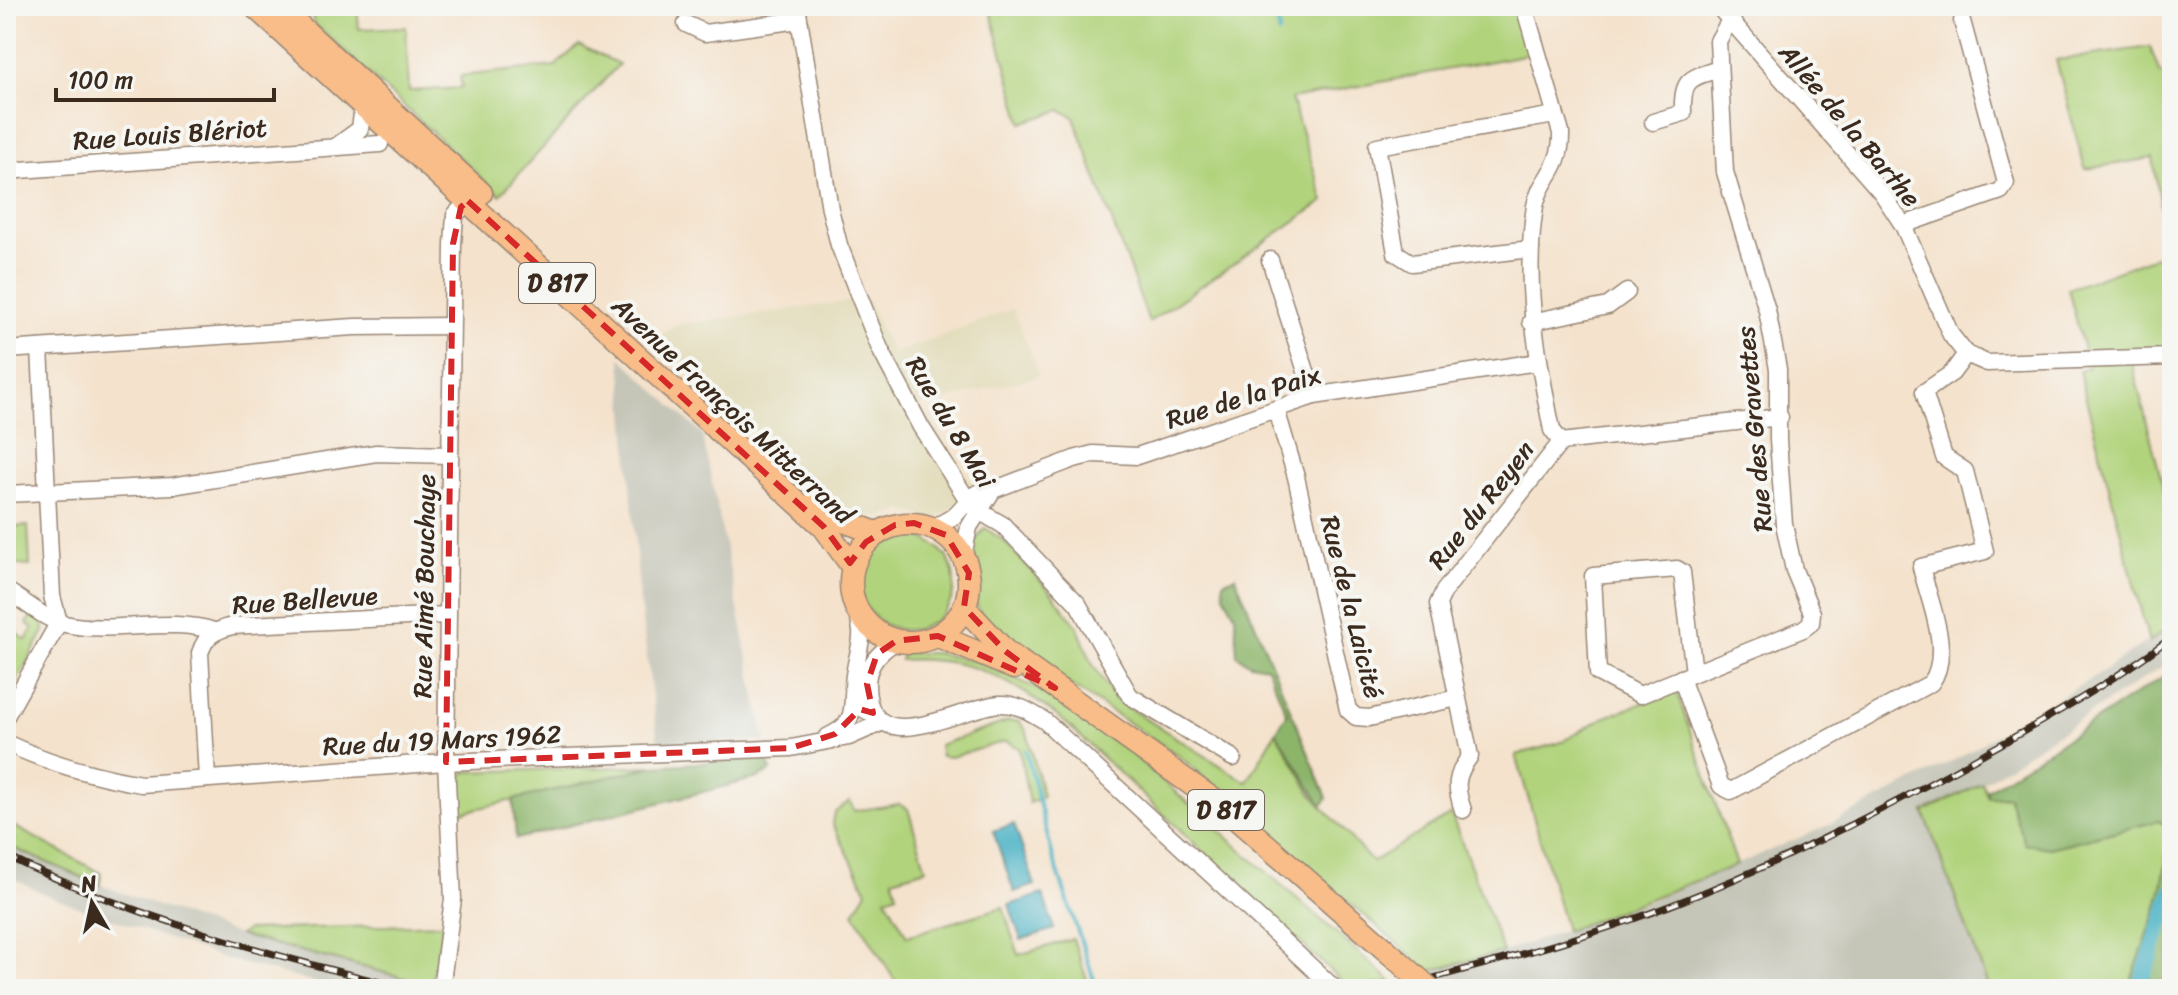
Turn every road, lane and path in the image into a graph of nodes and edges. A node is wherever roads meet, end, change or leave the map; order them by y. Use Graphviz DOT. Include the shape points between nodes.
graph roads {
  1 [pos="254,6"];
  2 [pos="278,6"];
  3 [pos="1524,6"];
  4 [pos="1718,6"];
  5 [pos="798,13"];
  6 [pos="295,14"];
  7 [pos="1730,20"];
  8 [pos="1962,21"];
  9 [pos="686,24"];
  10 [pos="1719,69"];
  11 [pos="363,106"];
  12 [pos="1555,115"];
  13 [pos="1653,122"];
  14 [pos="380,144"];
  15 [pos="337,146"];
  16 [pos="6,171"];
  17 [pos="444,180"];
  18 [pos="468,201"];
  19 [pos="1903,225"];
  20 [pos="453,244"];
  21 [pos="1531,249"];
  22 [pos="1270,260"];
  23 [pos="1627,292"];
  24 [pos="1531,322"];
  25 [pos="451,326"];
  26 [pos="40,348"];
  27 [pos="6,350"];
  28 [pos="1966,354"];
  29 [pos="2172,357"];
  30 [pos="1538,362"];
  31 [pos="1314,396"];
  32 [pos="1276,409"];
  33 [pos="1780,417"];
  34 [pos="1561,442"];
  35 [pos="449,455"];
  36 [pos="47,492"];
  37 [pos="6,494"];
  38 [pos="973,505"];
  39 [pos="933,528"];
  40 [pos="877,533"];
  41 [pos="963,557"];
  42 [pos="852,566"];
  43 [pos="6,590"];
  44 [pos="964,607"];
  45 [pos="857,611"];
  46 [pos="447,615"];
  47 [pos="59,622"];
  48 [pos="214,631"];
  49 [pos="938,636"];
  50 [pos="896,641"];
  51 [pos="1688,675"];
  52 [pos="852,685"];
  53 [pos="1055,688"];
  54 [pos="1457,698"];
  55 [pos="6,716"];
  56 [pos="878,718"];
  57 [pos="6,743"];
  58 [pos="791,748"];
  59 [pos="1233,758"];
  60 [pos="446,762"];
  61 [pos="207,779"];
  62 [pos="1463,810"];
  63 [pos="441,989"];
  64 [pos="1335,989"];
  65 [pos="1430,989"];
  1 -- 11 [label="main road, Avenue François Mitterrand / D 817"];
  2 -- 6 [label="main road, Avenue François Mitterrand / D 817"];
  3 -- 12 [label="street"];
  4 -- 7 [label="street, Allée de la Barthe"];
  5 -- 9 [label="street" via="705,33"];
  5 -- 38 [label="street, Rue du 8 Mai" via="839,245 880,349 921,427"];
  6 -- 40 [label="main road, Avenue François Mitterrand / D 817" via="832,517"];
  7 -- 10 [label="street, Rue des Gravettes" via="1718,41"];
  7 -- 19 [label="street, Allée de la Barthe" via="1882,193"];
  8 -- 19 [label="street" via="2006,183 2001,191"];
  10 -- 13 [label="street" via="1692,77 1682,90 1683,113"];
  10 -- 33 [label="street, Rue des Gravettes" via="1725,172 1767,310"];
  11 -- 15 [label="street" via="360,129"];
  11 -- 17 [label="main road, Avenue François Mitterrand / D 817"];
  12 -- 21 [label="street" via="1562,149 1536,202"];
  12 -- 21 [label="street" via="1377,146 1396,253 1412,263"];
  14 -- 15 [label="street, Rue Louis Blériot"];
  15 -- 16 [label="street, Rue Louis Blériot"];
  17 -- 18 [label="main road, Avenue François Mitterrand / D 817"];
  17 -- 20 [label="street"];
  18 -- 20 [label="street, Rue Aimé Bouchaye" via="455,215"];
  18 -- 42 [label="main road, Avenue François Mitterrand / D 817" via="824,527"];
  19 -- 28 [label="street, Allée de la Barthe" via="1951,335"];
  20 -- 25 [label="street, Rue Aimé Bouchaye"];
  21 -- 24 [label="street"];
  22 -- 31 [label="street"];
  23 -- 24 [label="street" via="1608,306"];
  24 -- 30 [label="street"];
  25 -- 26 [label="street" via="354,327"];
  25 -- 35 [label="street, Rue Aimé Bouchaye"];
  26 -- 27 [label="street"];
  26 -- 36 [label="street"];
  28 -- 29 [label="street" via="1987,363 2022,364"];
  28 -- 51 [label="street" via="1952,373 1924,392 1944,457 1965,471 1985,551 1921,567 1940,648 1940,671 1931,683 1731,791 1721,786"];
  30 -- 31 [label="street, Rue de la Paix"];
  30 -- 34 [label="street" via="1552,430"];
  31 -- 32 [label="street, Rue de la Paix"];
  32 -- 38 [label="street, Rue de la Paix" via="1137,456 1084,456 982,490"];
  32 -- 54 [label="street, Rue de la Laicité" via="1348,710 1369,718"];
  33 -- 34 [label="street, Rue du Reyen"];
  33 -- 51 [label="street, Rue des Gravettes" via="1784,524 1811,623"];
  34 -- 54 [label="street, Rue du Reyen" via="1438,604"];
  35 -- 36 [label="street" via="376,453 172,486"];
  35 -- 46 [label="street, Rue Aimé Bouchaye"];
  36 -- 37 [label="street"];
  36 -- 47 [label="street" via="52,596"];
  38 -- 39 [label="street"];
  38 -- 41 [label="street"];
  38 -- 59 [label="street, Rue du 8 Mai" via="1003,525 1070,594 1130,696"];
  39 -- 40 [label="main road" via="905,524"];
  39 -- 41 [label="main road" via="946,535"];
  40 -- 42 [label="main road"];
  41 -- 44 [label="main road" via="969,573"];
  42 -- 45 [label="main road" via="851,597"];
  43 -- 47 [label="street"];
  44 -- 49 [label="main road"];
  44 -- 53 [label="main road, D 817" via="1005,651"];
  45 -- 50 [label="main road" via="881,635"];
  45 -- 52 [label="street" via="862,635"];
  46 -- 48 [label="street, Rue Bellevue"];
  46 -- 60 [label="street, Rue Aimé Bouchaye"];
  47 -- 48 [label="street, Rue Bellevue"];
  47 -- 55 [label="street"];
  48 -- 61 [label="street, Rue Bellevue" via="200,653"];
  49 -- 50 [label="main road"];
  49 -- 53 [label="main road, D 817"];
  50 -- 56 [label="street" via="877,654 869,672 867,684"];
  51 -- 51 [label="street" via="1640,695 1598,673 1591,579 1597,574 1682,572"];
  52 -- 56 [label="street" via="865,711"];
  52 -- 58 [label="street" via="853,718 845,728"];
  53 -- 65 [label="main road, D 817, bridge" via="1222,806"];
  54 -- 62 [label="street, Rue du Reyen" via="1470,756 1457,777"];
  56 -- 58 [label="street, Rue du 19 Mars 1962" via="849,737"];
  56 -- 64 [label="street" via="908,728 1001,704 1018,705 1045,721"];
  57 -- 61 [label="street, Rue du 19 Mars 1962" via="117,780 141,784"];
  58 -- 60 [label="street, Rue du 19 Mars 1962"];
  60 -- 61 [label="street, Rue du 19 Mars 1962"];
  60 -- 63 [label="street, Rue Aimé Bouchaye" via="453,899"];
}
